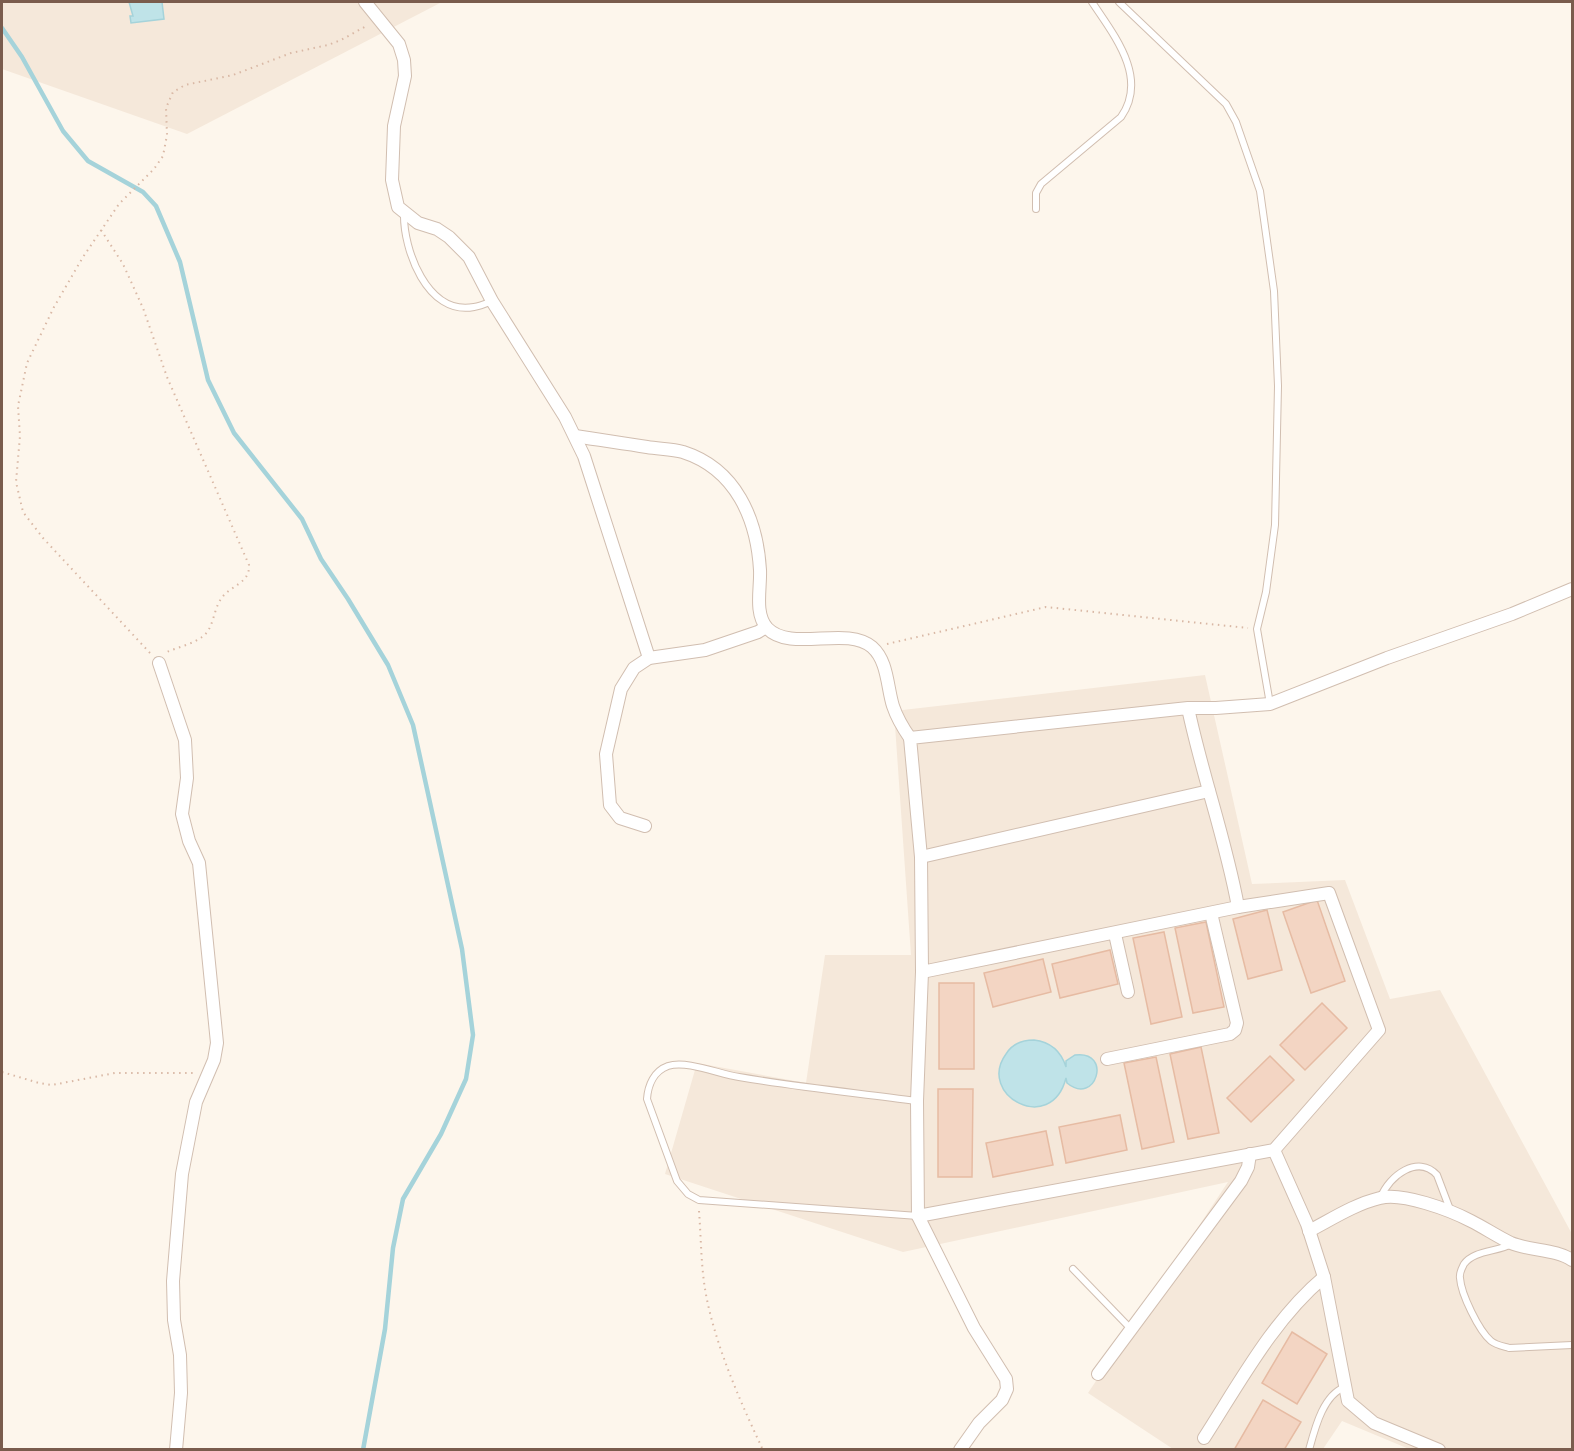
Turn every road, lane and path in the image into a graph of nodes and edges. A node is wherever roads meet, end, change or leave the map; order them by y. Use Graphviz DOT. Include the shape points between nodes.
graph roads {
  1 [pos="365,2"];
  2 [pos="1092,2"];
  3 [pos="1119,2"];
  4 [pos="380,18"];
  5 [pos="1036,209"];
  6 [pos="404,213"];
  7 [pos="101,230"];
  8 [pos="492,301"];
  9 [pos="575,436"];
  10 [pos="1572,589"];
  11 [pos="766,627"];
  12 [pos="1257,629"];
  13 [pos="873,648"];
  14 [pos="649,658"];
  15 [pos="159,663"];
  16 [pos="1270,704"];
  17 [pos="1188,708"];
  18 [pos="910,738"];
  19 [pos="1209,791"];
  20 [pos="645,826"];
  21 [pos="921,857"];
  22 [pos="1238,907"];
  23 [pos="1211,913"];
  24 [pos="1114,934"];
  25 [pos="922,972"];
  26 [pos="1128,992"];
  27 [pos="1107,1059"];
  28 [pos="2,1072"];
  29 [pos="207,1074"];
  30 [pos="917,1101"];
  31 [pos="1274,1150"];
  32 [pos="1250,1154"];
  33 [pos="1381,1197"];
  34 [pos="699,1200"];
  35 [pos="1451,1213"];
  36 [pos="918,1216"];
  37 [pos="1310,1231"];
  38 [pos="1511,1243"];
  39 [pos="1572,1260"];
  40 [pos="1073,1269"];
  41 [pos="1324,1277"];
  42 [pos="1132,1329"];
  43 [pos="1572,1345"];
  44 [pos="1098,1374"];
  45 [pos="1345,1386"];
  46 [pos="1204,1438"];
  47 [pos="176,1449"];
  48 [pos="763,1449"];
  49 [pos="960,1449"];
  50 [pos="1309,1449"];
  51 [pos="1439,1449"];
  1 -- 4 [label="street"];
  2 -- 5 [label="lane" via="1125,53 1130,76 1129,102 1121,117 1041,184 1036,193"];
  3 -- 12 [label="lane" via="1226,104 1260,190 1274,291 1278,386 1275,525"];
  4 -- 6 [label="street" via="399,44 405,68 394,126 392,180 398,207"];
  4 -- 7 [label="path" via="328,45 178,88 167,102 167,135 159,163 125,196"];
  6 -- 8 [label="street" via="437,229 459,247 476,268"];
  6 -- 8 [label="lane" via="410,255 419,275 432,290 457,306 474,307"];
  7 -- 15 [label="path" via="54,307 27,363 18,406 16,482 23,512"];
  7 -- 15 [label="path" via="123,264 143,308 167,376 249,565 245,580 222,597 203,637 169,651"];
  8 -- 9 [label="street"];
  9 -- 11 [label="street" via="682,452 731,483 754,530 759,561 759,610"];
  9 -- 14 [label="street"];
  10 -- 16 [label="street"];
  11 -- 13 [label="street" via="782,636 855,639"];
  11 -- 14 [label="street" via="705,650"];
  12 -- 13 [label="path" via="1046,607"];
  12 -- 16 [label="lane"];
  13 -- 18 [label="street" via="883,662 897,717"];
  14 -- 20 [label="street" via="634,668 621,689 606,754 610,805 620,818"];
  15 -- 29 [label="street" via="185,740 187,778 182,814 199,863 204,897 217,1043"];
  16 -- 17 [label="street"];
  17 -- 18 [label="street"];
  17 -- 19 [label="street"];
  18 -- 21 [label="street"];
  19 -- 21 [label="street"];
  19 -- 22 [label="street"];
  21 -- 25 [label="street"];
  22 -- 23 [label="street"];
  22 -- 31 [label="street" via="1329,894 1379,1030"];
  23 -- 24 [label="street"];
  23 -- 27 [label="street" via="1237,1023 1235,1030 1197,1042"];
  24 -- 25 [label="street"];
  24 -- 26 [label="street"];
  25 -- 30 [label="street"];
  28 -- 29 [label="path" via="52,1085 114,1073"];
  29 -- 47 [label="street" via="196,1102 182,1174 175,1257 173,1300 181,1393"];
  30 -- 34 [label="lane" via="737,1077 681,1064 669,1066 652,1079 647,1099 677,1182"];
  30 -- 36 [label="street"];
  31 -- 32 [label="street"];
  31 -- 37 [label="street"];
  32 -- 36 [label="street"];
  32 -- 42 [label="street" via="1241,1181"];
  33 -- 35 [label="street" via="1409,1197"];
  33 -- 35 [label="lane" via="1395,1178 1412,1166 1422,1166 1437,1175"];
  33 -- 37 [label="street"];
  34 -- 36 [label="lane"];
  34 -- 48 [label="path" via="709,1308 747,1416"];
  35 -- 38 [label="street"];
  36 -- 49 [label="street" via="1007,1384 1002,1400"];
  37 -- 41 [label="street"];
  38 -- 39 [label="street"];
  38 -- 43 [label="lane" via="1503,1249 1484,1252 1462,1268 1460,1278 1478,1322 1490,1340 1509,1348"];
  40 -- 42 [label="lane"];
  41 -- 45 [label="street"];
  41 -- 46 [label="street" via="1276,1328"];
  42 -- 44 [label="street"];
  45 -- 50 [label="lane" via="1329,1400"];
  45 -- 51 [label="street" via="1348,1401 1374,1423"];
}
